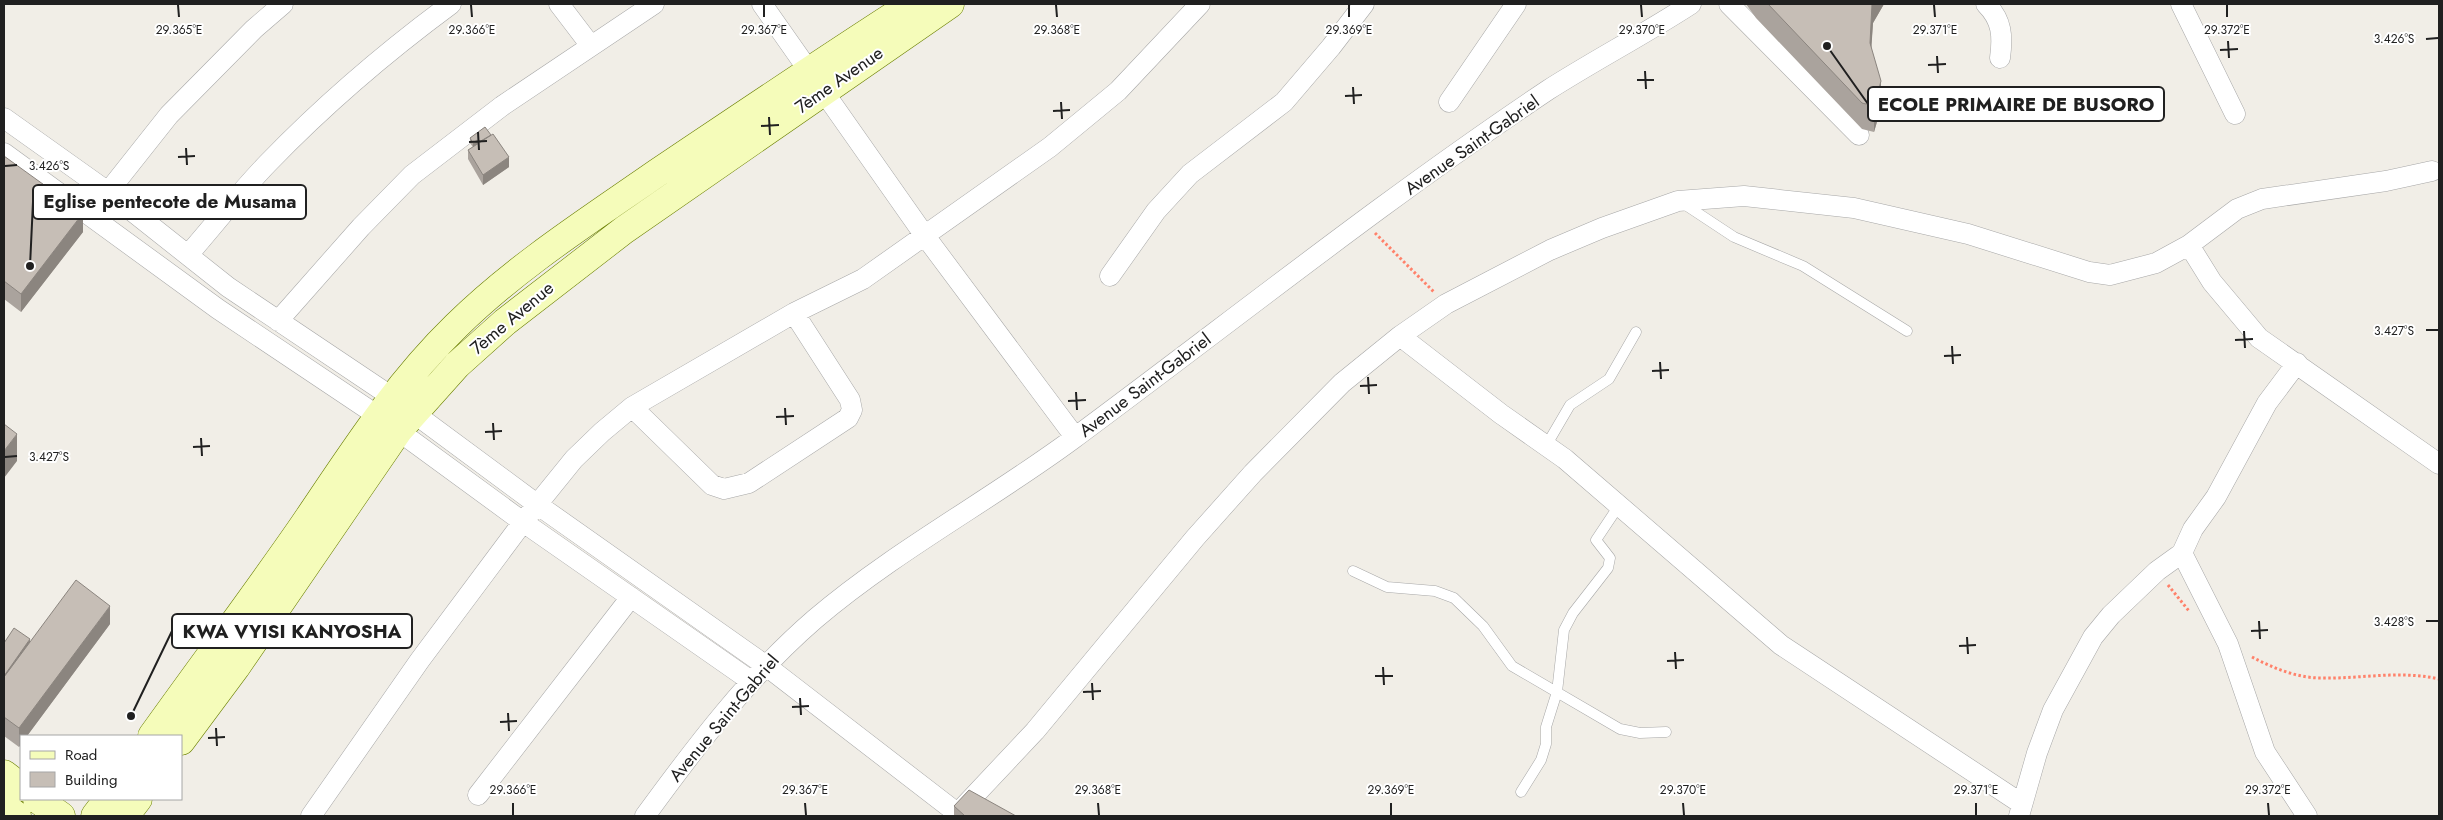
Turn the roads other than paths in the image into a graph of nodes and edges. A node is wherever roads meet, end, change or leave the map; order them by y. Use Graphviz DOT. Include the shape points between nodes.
graph roads {
  1 [pos="283,4"];
  2 [pos="451,4"];
  3 [pos="559,4"];
  4 [pos="654,4"];
  5 [pos="762,4"];
  6 [pos="912,4"];
  7 [pos="950,4"];
  8 [pos="1200,4"];
  9 [pos="1364,4"];
  10 [pos="1516,4"];
  11 [pos="1658,4"];
  12 [pos="1729,4"];
  13 [pos="1986,4"];
  14 [pos="2181,4"];
  15 [pos="1683,9"];
  16 [pos="591,46"];
  17 [pos="2000,58"];
  18 [pos="816,80"];
  19 [pos="1449,102"];
  20 [pos="2236,114"];
  21 [pos="4,118"];
  22 [pos="1859,135"];
  23 [pos="4,153"];
  24 [pos="2432,171"];
  25 [pos="108,192"];
  26 [pos="1678,200"];
  27 [pos="926,236"];
  28 [pos="2189,245"];
  29 [pos="188,255"];
  30 [pos="1110,276"];
  31 [pos="794,313"];
  32 [pos="278,321"];
  33 [pos="1907,331"];
  34 [pos="1636,332"];
  35 [pos="1400,336"];
  36 [pos="2297,363"];
  37 [pos="632,407"];
  38 [pos="395,414"];
  39 [pos="1075,437"];
  40 [pos="1546,446"];
  41 [pos="2439,464"];
  42 [pos="1620,504"];
  43 [pos="538,505"];
  44 [pos="523,522"];
  45 [pos="2182,553"];
  46 [pos="1353,571"];
  47 [pos="631,597"];
  48 [pos="765,665"];
  49 [pos="751,681"];
  50 [pos="1556,692"];
  51 [pos="1666,732"];
  52 [pos="153,735"];
  53 [pos="182,740"];
  54 [pos="4,774"];
  55 [pos="20,786"];
  56 [pos="1521,792"];
  57 [pos="478,795"];
  58 [pos="38,800"];
  59 [pos="107,800"];
  60 [pos="137,800"];
  61 [pos="4,806"];
  62 [pos="2020,810"];
  63 [pos="956,814"];
  64 [pos="17,816"];
  65 [pos="61,816"];
  66 [pos="96,816"];
  67 [pos="126,816"];
  68 [pos="311,816"];
  69 [pos="645,816"];
  70 [pos="2307,816"];
  1 -- 25 [label="street" via="170,115"];
  2 -- 29 [label="street" via="381,58 322,111 267,164"];
  3 -- 16 [label="street"];
  4 -- 16 [label="street"];
  5 -- 18 [label="street"];
  6 -- 18 [label="street, 7ème Avenue"];
  7 -- 18 [label="street, 7ème Avenue"];
  8 -- 27 [label="street" via="1118,91 1050,147"];
  9 -- 30 [label="street" via="1284,102 1190,174 1156,211"];
  10 -- 19 [label="street"];
  11 -- 15 [label="street"];
  12 -- 22 [label="street"];
  13 -- 17 [label="street" via="1995,13 2003,36"];
  14 -- 20 [label="street"];
  15 -- 39 [label="street, Avenue Saint-Gabriel" via="1548,90"];
  16 -- 32 [label="street" via="502,106 412,175 360,226"];
  18 -- 27 [label="street"];
  18 -- 38 [label="street, 7ème Avenue" via="505,322"];
  21 -- 25 [label="street"];
  23 -- 38 [label="street" via="218,309"];
  24 -- 28 [label="street" via="2262,199 2237,208"];
  25 -- 29 [label="street"];
  26 -- 28 [label="street" via="1744,196 1854,208 1968,234 2089,272 2110,275 2156,264"];
  26 -- 33 [label="lane" via="1734,237 1803,266"];
  26 -- 35 [label="street" via="1550,250 1446,304"];
  27 -- 31 [label="street" via="863,279"];
  27 -- 39 [label="street"];
  28 -- 36 [label="street" via="2212,282 2259,338"];
  29 -- 32 [label="street"];
  31 -- 37 [label="street"];
  31 -- 37 [label="street" via="850,400 852,410 848,418 749,483 724,489 712,485"];
  32 -- 38 [label="street"];
  34 -- 40 [label="lane" via="1609,379 1570,405"];
  35 -- 40 [label="street"];
  35 -- 63 [label="street" via="1342,383 1253,473 1034,731"];
  36 -- 41 [label="street"];
  36 -- 45 [label="street" via="2267,403"];
  37 -- 43 [label="street" via="574,459"];
  38 -- 43 [label="street"];
  38 -- 44 [label="street"];
  38 -- 52 [label="street, 7ème Avenue" via="301,529"];
  38 -- 53 [label="street, 7ème Avenue" via="236,667"];
  39 -- 48 [label="street, Avenue Saint-Gabriel" via="865,579"];
  40 -- 42 [label="street"];
  42 -- 50 [label="lane" via="1596,540 1610,558 1608,568 1564,630"];
  42 -- 62 [label="street" via="1781,645"];
  43 -- 44 [label="street"];
  43 -- 48 [label="street"];
  44 -- 47 [label="street"];
  44 -- 68 [label="street" via="420,660"];
  45 -- 62 [label="street" via="2157,571 2111,615 2079,659 2053,710"];
  45 -- 70 [label="street" via="2228,644 2265,752"];
  46 -- 50 [label="lane" via="1387,587 1435,591 1454,598 1483,626 1512,666"];
  47 -- 49 [label="street"];
  47 -- 57 [label="street"];
  48 -- 49 [label="street, Avenue Saint-Gabriel"];
  48 -- 63 [label="street"];
  49 -- 69 [label="street, Avenue Saint-Gabriel"];
  50 -- 51 [label="lane" via="1620,729 1640,733"];
  50 -- 56 [label="lane" via="1541,760"];
  54 -- 55 [label="street"];
  58 -- 65 [label="street"];
  59 -- 66 [label="street"];
  60 -- 67 [label="street"];
  61 -- 64 [label="street"];
}
